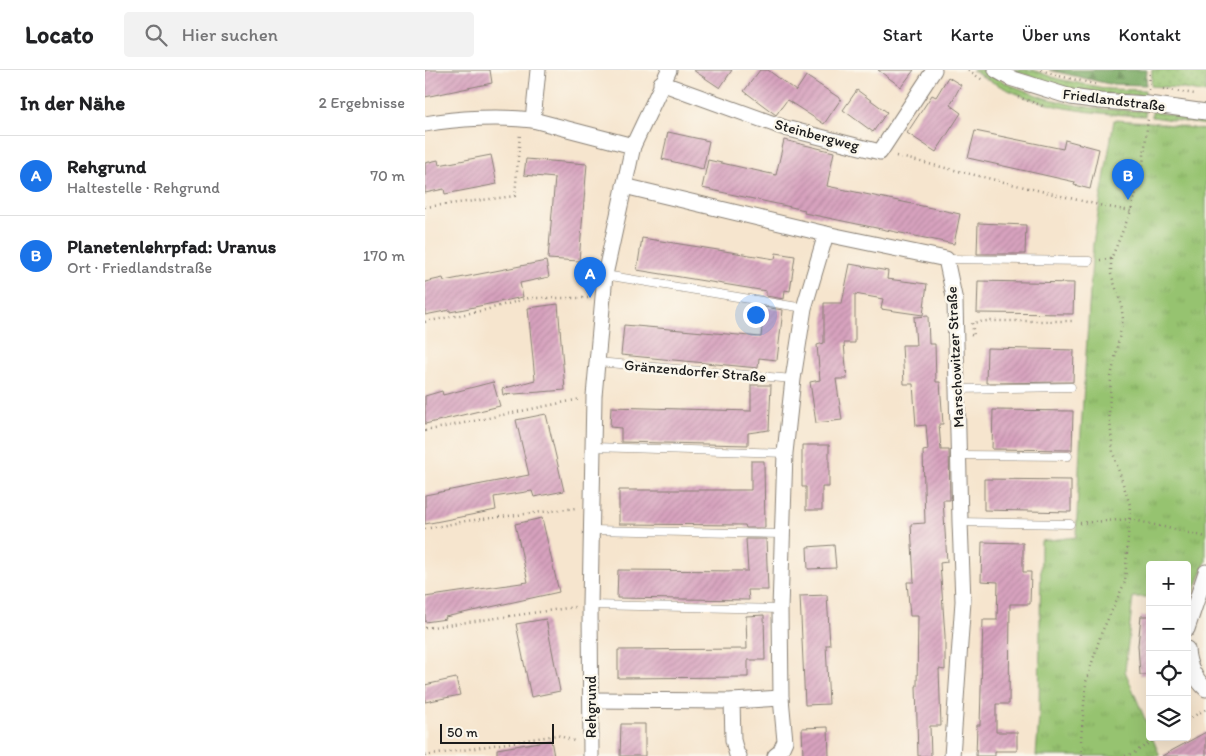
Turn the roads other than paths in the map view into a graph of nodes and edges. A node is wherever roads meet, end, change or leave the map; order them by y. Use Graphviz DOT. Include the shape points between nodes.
graph roads {
  1 [pos="538,70"];
  2 [pos="934,70"];
  3 [pos="996,70"];
  4 [pos="665,77"];
  5 [pos="1206,112"];
  6 [pos="527,119"];
  7 [pos="425,124"];
  8 [pos="633,146"];
  9 [pos="624,186"];
  10 [pos="825,234"];
  11 [pos="946,259"];
  12 [pos="1089,261"];
  13 [pos="605,275"];
  14 [pos="803,308"];
  15 [pos="597,362"];
  16 [pos="793,379"];
  17 [pos="1071,387"];
  18 [pos="958,389"];
  19 [pos="593,447"];
  20 [pos="785,453"];
  21 [pos="959,456"];
  22 [pos="1068,456"];
  23 [pos="960,522"];
  24 [pos="1070,524"];
  25 [pos="592,530"];
  26 [pos="783,534"];
  27 [pos="1206,572"];
  28 [pos="590,605"];
  29 [pos="780,609"];
  30 [pos="1191,617"];
  31 [pos="1187,651"];
  32 [pos="1206,689"];
  33 [pos="781,698"];
  34 [pos="591,700"];
  35 [pos="732,701"];
  36 [pos="591,750"];
  37 [pos="780,755"];
  38 [pos="739,756"];
  39 [pos="952,756"];
  1 -- 6 [label="street"];
  2 -- 4 [label="street, Steinbergweg" via="880,152 785,128"];
  3 -- 5 [label="street, Friedlandstraße" via="1010,78 1071,97"];
  4 -- 8 [label="street, Rehgrund"];
  6 -- 7 [label="street" via="445,120"];
  6 -- 8 [label="street"];
  8 -- 9 [label="street, Rehgrund"];
  9 -- 10 [label="street"];
  9 -- 13 [label="street, Rehgrund"];
  10 -- 11 [label="street"];
  10 -- 14 [label="street"];
  11 -- 12 [label="lane"];
  11 -- 18 [label="street, Marschowitzer Straße" via="955,301"];
  13 -- 14 [label="lane"];
  13 -- 15 [label="street, Rehgrund"];
  14 -- 16 [label="street"];
  15 -- 16 [label="lane, Gränzendorfer Straße"];
  15 -- 19 [label="street, Rehgrund"];
  16 -- 20 [label="street"];
  17 -- 18 [label="lane"];
  18 -- 21 [label="street, Marschowitzer Straße"];
  19 -- 20 [label="lane"];
  19 -- 25 [label="street, Rehgrund"];
  20 -- 26 [label="street"];
  21 -- 22 [label="lane"];
  21 -- 23 [label="street, Marschowitzer Straße"];
  23 -- 24 [label="lane"];
  23 -- 39 [label="street, Marschowitzer Straße" via="963,601"];
  25 -- 26 [label="lane"];
  25 -- 28 [label="street, Rehgrund"];
  26 -- 29 [label="street"];
  27 -- 30 [label="street"];
  28 -- 29 [label="lane"];
  28 -- 34 [label="street, Rehgrund"];
  29 -- 33 [label="street"];
  31 -- 32 [label="street" via="1197,681"];
  33 -- 35 [label="street"];
  33 -- 37 [label="street" via="785,741"];
  34 -- 35 [label="street"];
  34 -- 36 [label="street, Rehgrund"];
  35 -- 38 [label="street" via="733,740"];
}
